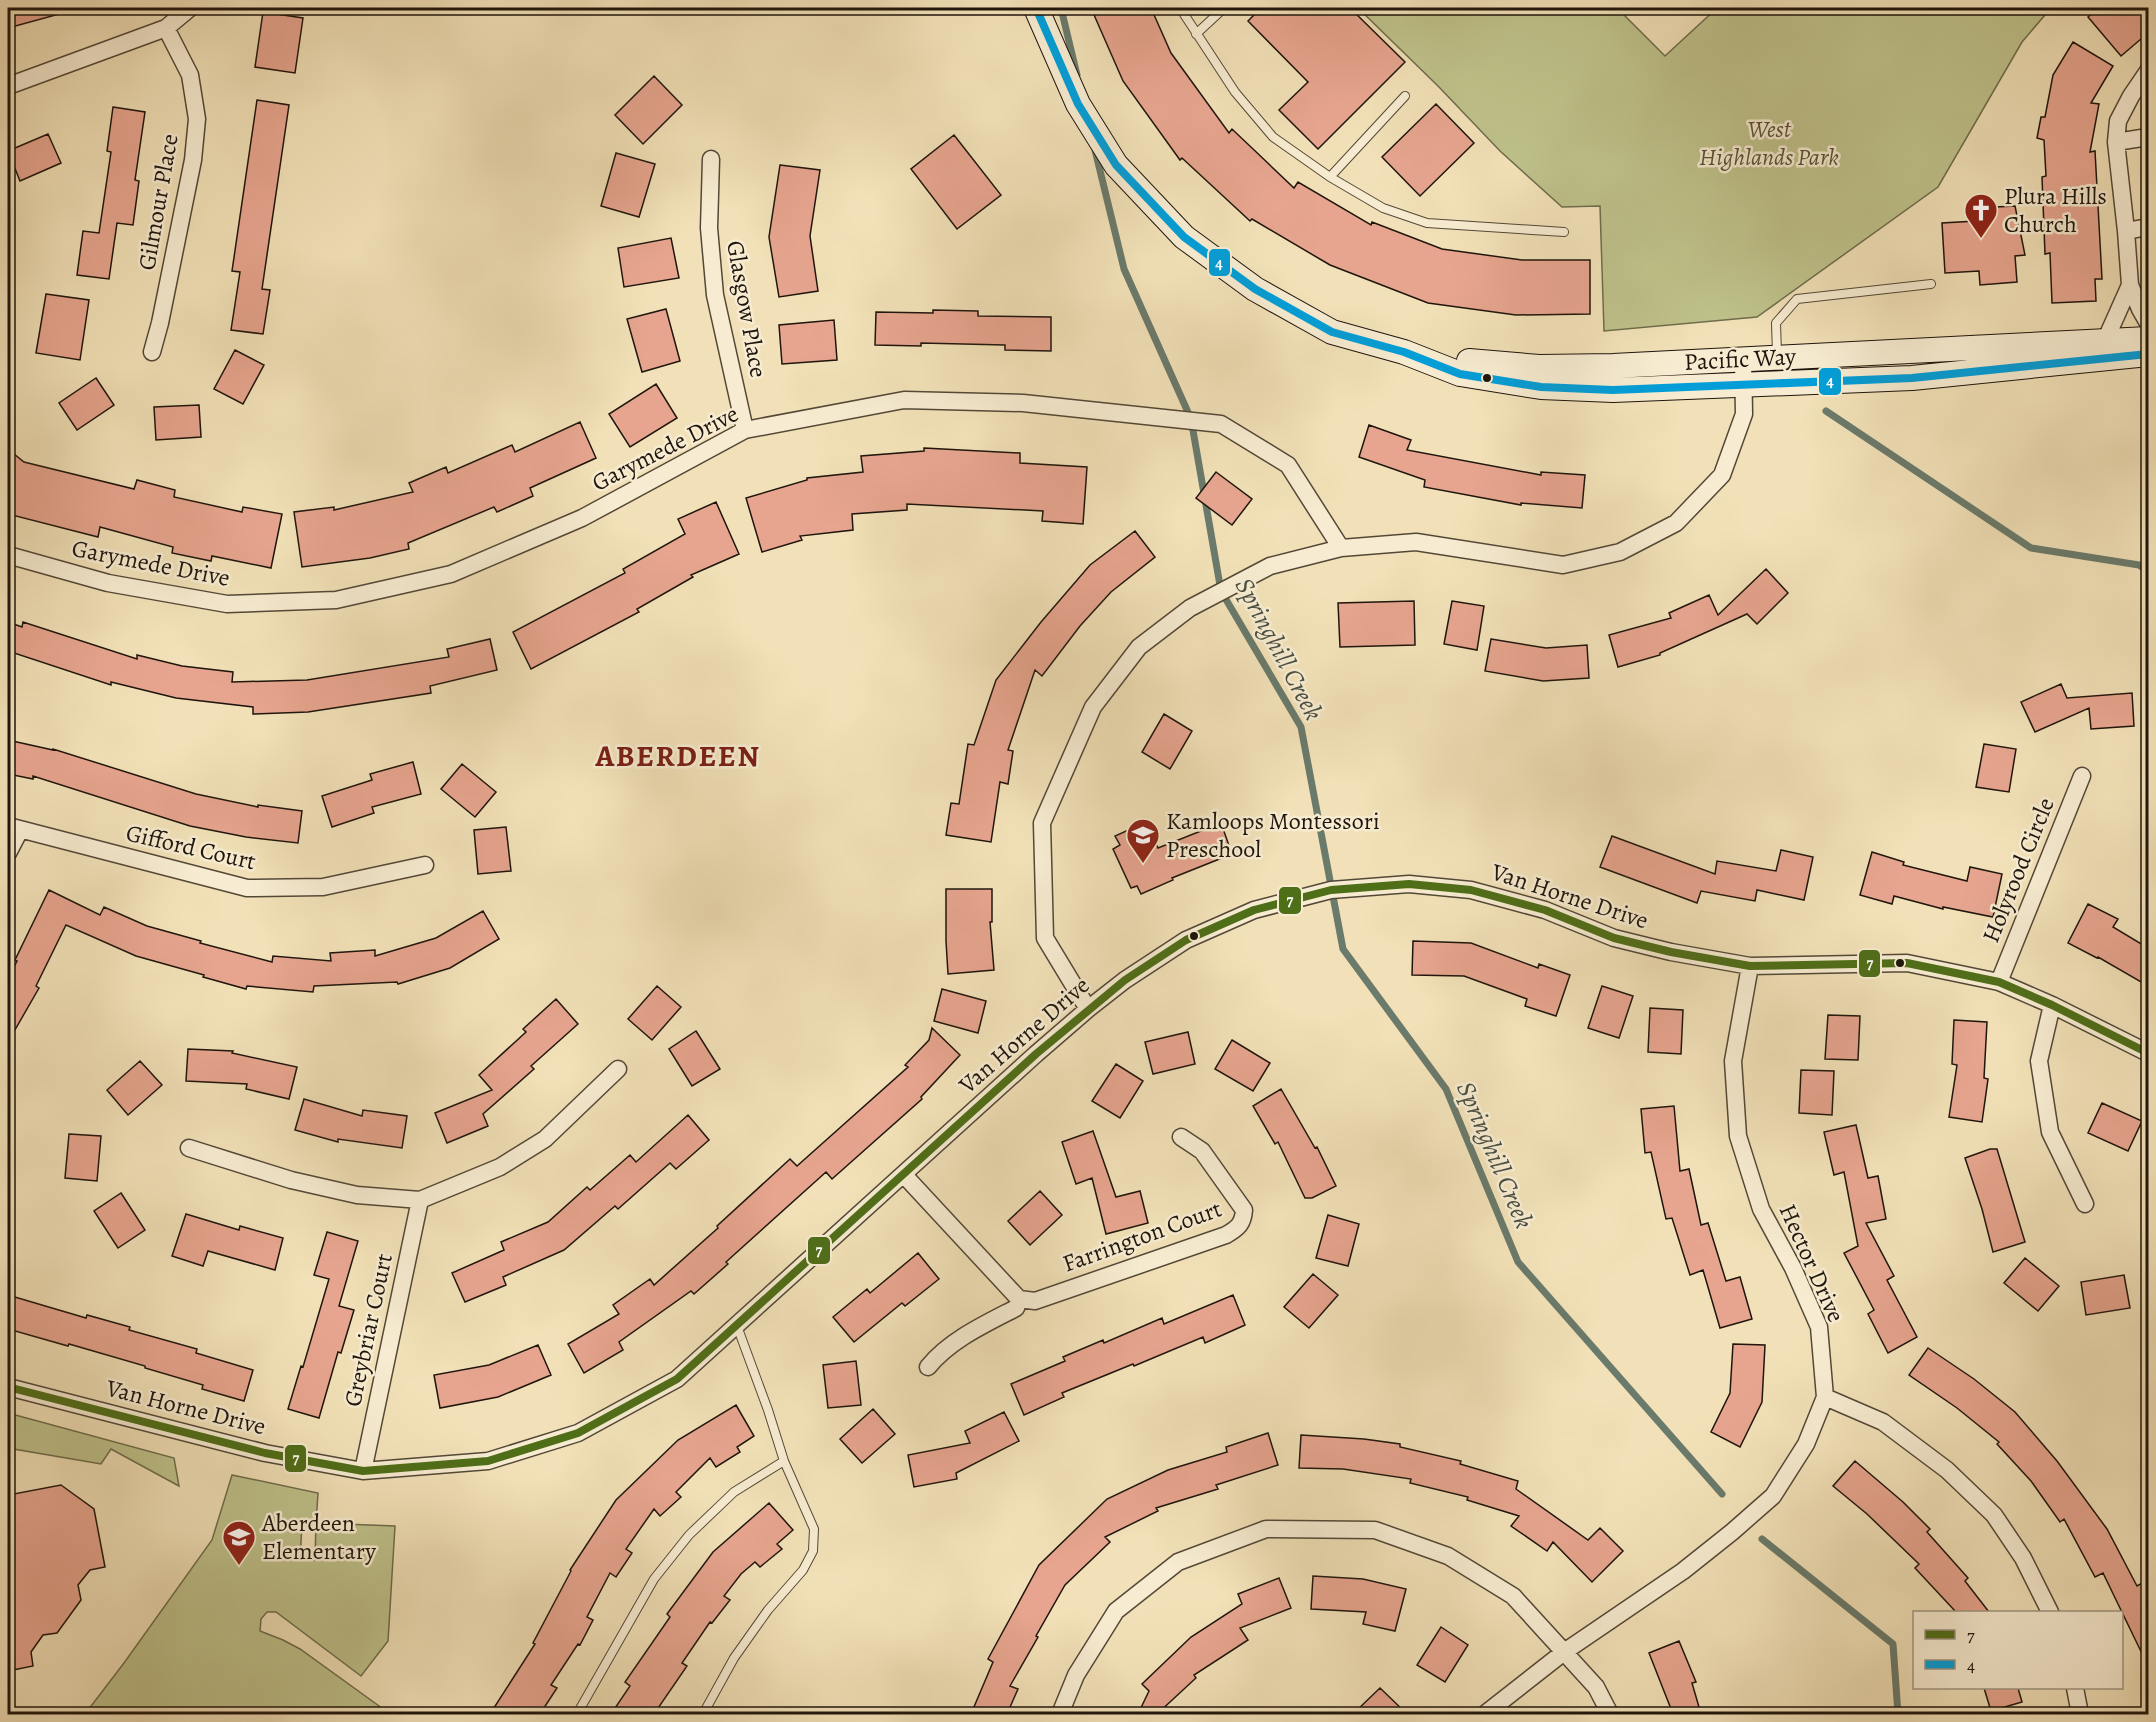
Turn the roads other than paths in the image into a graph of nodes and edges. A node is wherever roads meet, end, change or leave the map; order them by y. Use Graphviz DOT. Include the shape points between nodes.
graph roads {
  1 [pos="190,8"];
  2 [pos="1036,8"];
  3 [pos="1180,8"];
  4 [pos="1224,8"];
  5 [pos="166,28"];
  6 [pos="1196,34"];
  7 [pos="2148,71"];
  8 [pos="8,86"];
  9 [pos="1405,96"];
  10 [pos="2148,137"];
  11 [pos="2116,142"];
  12 [pos="711,159"];
  13 [pos="1330,177"];
  14 [pos="2148,227"];
  15 [pos="2126,231"];
  16 [pos="1564,232"];
  17 [pos="1931,284"];
  18 [pos="2130,285"];
  19 [pos="2148,323"];
  20 [pos="2148,339"];
  21 [pos="2104,341"];
  22 [pos="152,352"];
  23 [pos="1404,352"];
  24 [pos="2148,354"];
  25 [pos="1778,358"];
  26 [pos="1743,359"];
  27 [pos="1744,386"];
  28 [pos="745,430"];
  29 [pos="1341,548"];
  30 [pos="8,555"];
  31 [pos="2082,776"];
  32 [pos="14,828"];
  33 [pos="8,853"];
  34 [pos="425,866"];
  35 [pos="1750,966"];
  36 [pos="1999,982"];
  37 [pos="2052,1005"];
  38 [pos="1088,1009"];
  39 [pos="2148,1053"];
  40 [pos="618,1069"];
  41 [pos="1180,1137"];
  42 [pos="189,1148"];
  43 [pos="904,1175"];
  44 [pos="420,1200"];
  45 [pos="2085,1204"];
  46 [pos="1019,1299"];
  47 [pos="737,1326"];
  48 [pos="928,1367"];
  49 [pos="8,1386"];
  50 [pos="1825,1397"];
  51 [pos="784,1461"];
  52 [pos="363,1471"];
  53 [pos="2050,1611"];
  54 [pos="1564,1652"];
  55 [pos="2074,1689"];
  56 [pos="577,1714"];
  57 [pos="703,1714"];
  58 [pos="1060,1714"];
  59 [pos="1485,1714"];
  60 [pos="1610,1714"];
  61 [pos="2080,1714"];
  1 -- 5 [label="street"];
  2 -- 23 [label="main road, Pacific Way" via="1078,104 1116,165 1184,237 1255,290 1332,332"];
  3 -- 6 [label="lane"];
  4 -- 6 [label="lane"];
  5 -- 8 [label="street"];
  5 -- 22 [label="street, Gilmour Place" via="190,75 196,119 193,160"];
  6 -- 13 [label="lane" via="1235,92 1273,137"];
  7 -- 11 [label="street" via="2118,121"];
  9 -- 13 [label="lane"];
  10 -- 11 [label="street"];
  11 -- 15 [label="street"];
  12 -- 28 [label="street, Glasgow Place" via="709,228 716,295"];
  13 -- 16 [label="lane" via="1383,208 1427,223"];
  14 -- 15 [label="street"];
  15 -- 18 [label="street"];
  17 -- 25 [label="lane" via="1797,299 1776,323"];
  18 -- 19 [label="street"];
  18 -- 21 [label="street"];
  20 -- 21 [label="main road, Pacific Way"];
  21 -- 25 [label="main road, Pacific Way"];
  23 -- 26 [label="main road, Pacific Way" via="1539,367"];
  23 -- 27 [label="main road, Pacific Way" via="1460,374 1540,387 1613,390"];
  24 -- 27 [label="main road, Pacific Way" via="1911,378"];
  25 -- 26 [label="main road, Pacific Way"];
  26 -- 27 [label="street"];
  27 -- 29 [label="street" via="1744,414 1722,475 1676,523 1620,552 1563,565 1416,542"];
  28 -- 29 [label="street, Garymede Drive" via="904,400 1023,403 1221,424 1288,465"];
  28 -- 30 [label="street, Garymede Drive" via="582,518 451,574 336,600 227,604 108,583"];
  29 -- 38 [label="street" via="1270,566 1190,608 1139,647 1093,707 1042,823 1045,938"];
  31 -- 36 [label="street, Holyrood Circle"];
  32 -- 33 [label="street, Gifford Court"];
  32 -- 34 [label="street, Gifford Court" via="247,888 323,887"];
  35 -- 36 [label="street, Van Horne Drive" via="1907,963"];
  35 -- 38 [label="street, Van Horne Drive" via="1614,938 1545,910 1471,890 1409,884 1352,887 1254,910 1186,940"];
  35 -- 50 [label="street, Hector Drive" via="1733,1061 1738,1136 1761,1209 1819,1327"];
  36 -- 37 [label="street, Van Horne Drive"];
  37 -- 39 [label="street, Van Horne Drive"];
  37 -- 45 [label="street" via="2039,1061 2050,1132"];
  38 -- 43 [label="street, Van Horne Drive"];
  40 -- 44 [label="street" via="545,1139 500,1167"];
  41 -- 46 [label="street, Farrington Court" via="1202,1151 1245,1210 1238,1227 1226,1235 1035,1301"];
  42 -- 44 [label="street" via="291,1180 357,1195"];
  43 -- 46 [label="street"];
  43 -- 47 [label="street, Van Horne Drive"];
  44 -- 52 [label="street, Greybriar Court"];
  46 -- 48 [label="street" via="1016,1308 972,1331"];
  47 -- 51 [label="lane"];
  47 -- 52 [label="street, Van Horne Drive" via="677,1379 578,1433 488,1461"];
  49 -- 52 [label="street, Van Horne Drive" via="265,1453"];
  50 -- 53 [label="street" via="1883,1422 1947,1470 1994,1515 2023,1558"];
  50 -- 54 [label="street, Hector Drive" via="1806,1444 1773,1496 1683,1571"];
  51 -- 56 [label="lane" via="734,1492 689,1534 654,1579"];
  51 -- 57 [label="lane" via="814,1530 813,1551 803,1570 734,1658"];
  54 -- 58 [label="street" via="1513,1596 1448,1556 1376,1530 1266,1529 1178,1562 1116,1611 1076,1675"];
  54 -- 59 [label="street, Hector Drive"];
  54 -- 60 [label="street" via="1596,1687"];
  55 -- 61 [label="street"];
}
